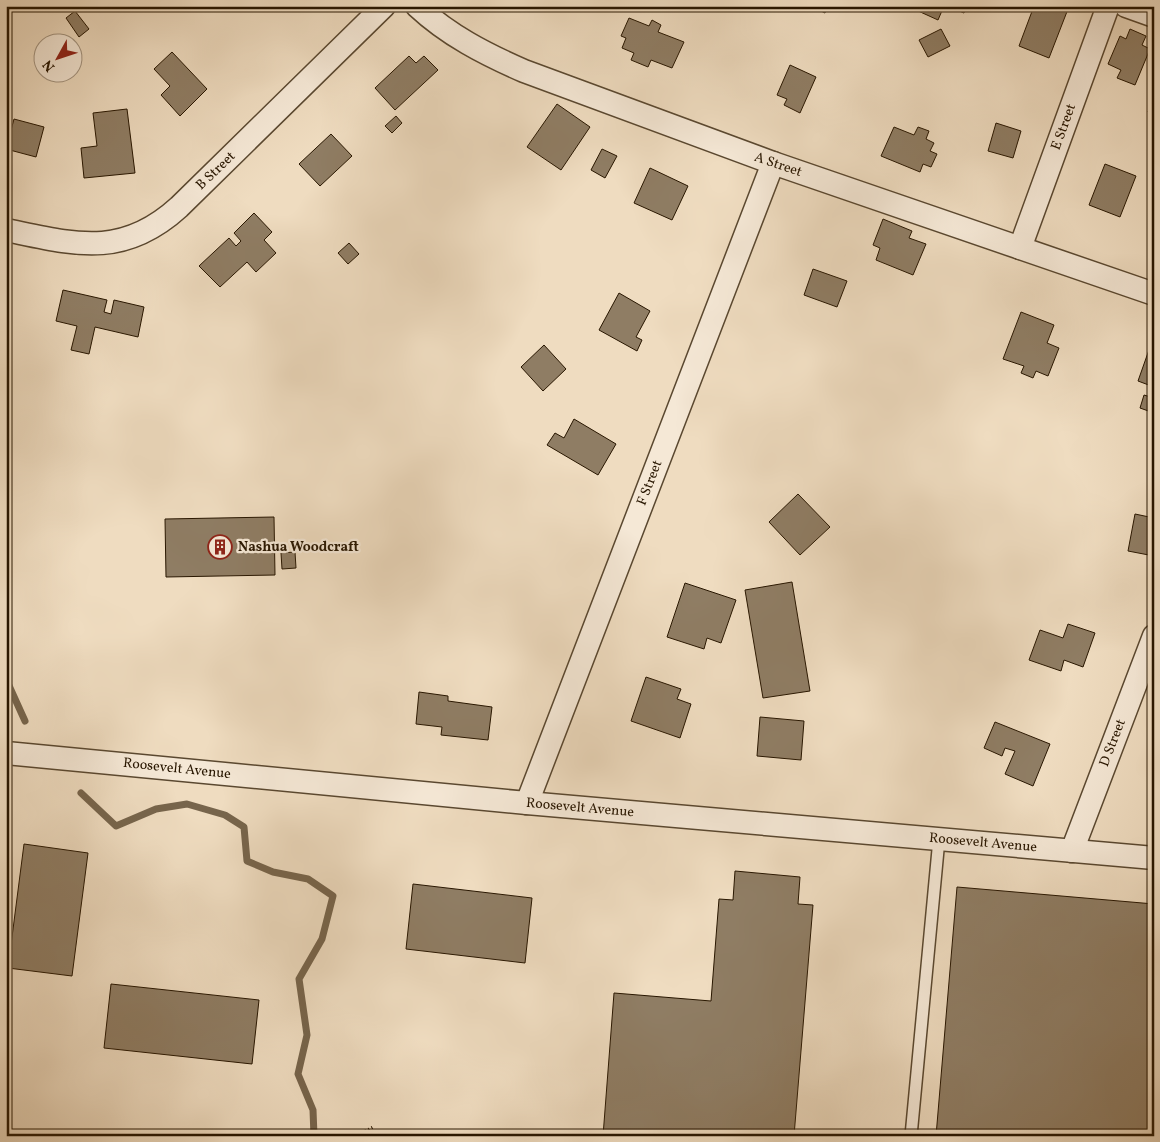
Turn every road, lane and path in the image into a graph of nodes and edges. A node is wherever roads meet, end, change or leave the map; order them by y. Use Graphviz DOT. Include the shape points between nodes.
graph roads {
  1 [pos="384,6"];
  2 [pos="417,6"];
  3 [pos="1108,6"];
  4 [pos="1126,6"];
  5 [pos="1154,16"];
  6 [pos="773,163"];
  7 [pos="6,230"];
  8 [pos="1020,248"];
  9 [pos="1154,294"];
  10 [pos="1154,636"];
  11 [pos="6,753"];
  12 [pos="527,803"];
  13 [pos="939,839"];
  14 [pos="1072,850"];
  15 [pos="1154,858"];
  16 [pos="373,1127"];
  17 [pos="258,1134"];
  18 [pos="312,1136"];
  19 [pos="356,1136"];
  20 [pos="911,1136"];
  1 -- 7 [label="street, B Street" via="179,207 153,228 124,240 93,244 61,242"];
  2 -- 6 [label="street, A Street" via="452,34 494,58"];
  3 -- 8 [label="street, E Street"];
  4 -- 5 [label="street"];
  6 -- 8 [label="street, A Street"];
  6 -- 12 [label="street, F Street"];
  8 -- 9 [label="street, A Street"];
  10 -- 14 [label="street, D Street"];
  11 -- 12 [label="street, Roosevelt Avenue"];
  12 -- 13 [label="street, Roosevelt Avenue"];
  13 -- 14 [label="street, Roosevelt Avenue"];
  13 -- 20 [label="lane"];
  14 -- 15 [label="street, Roosevelt Avenue"];
  16 -- 19 [label="path"];
  17 -- 18 [label="path"];
}
